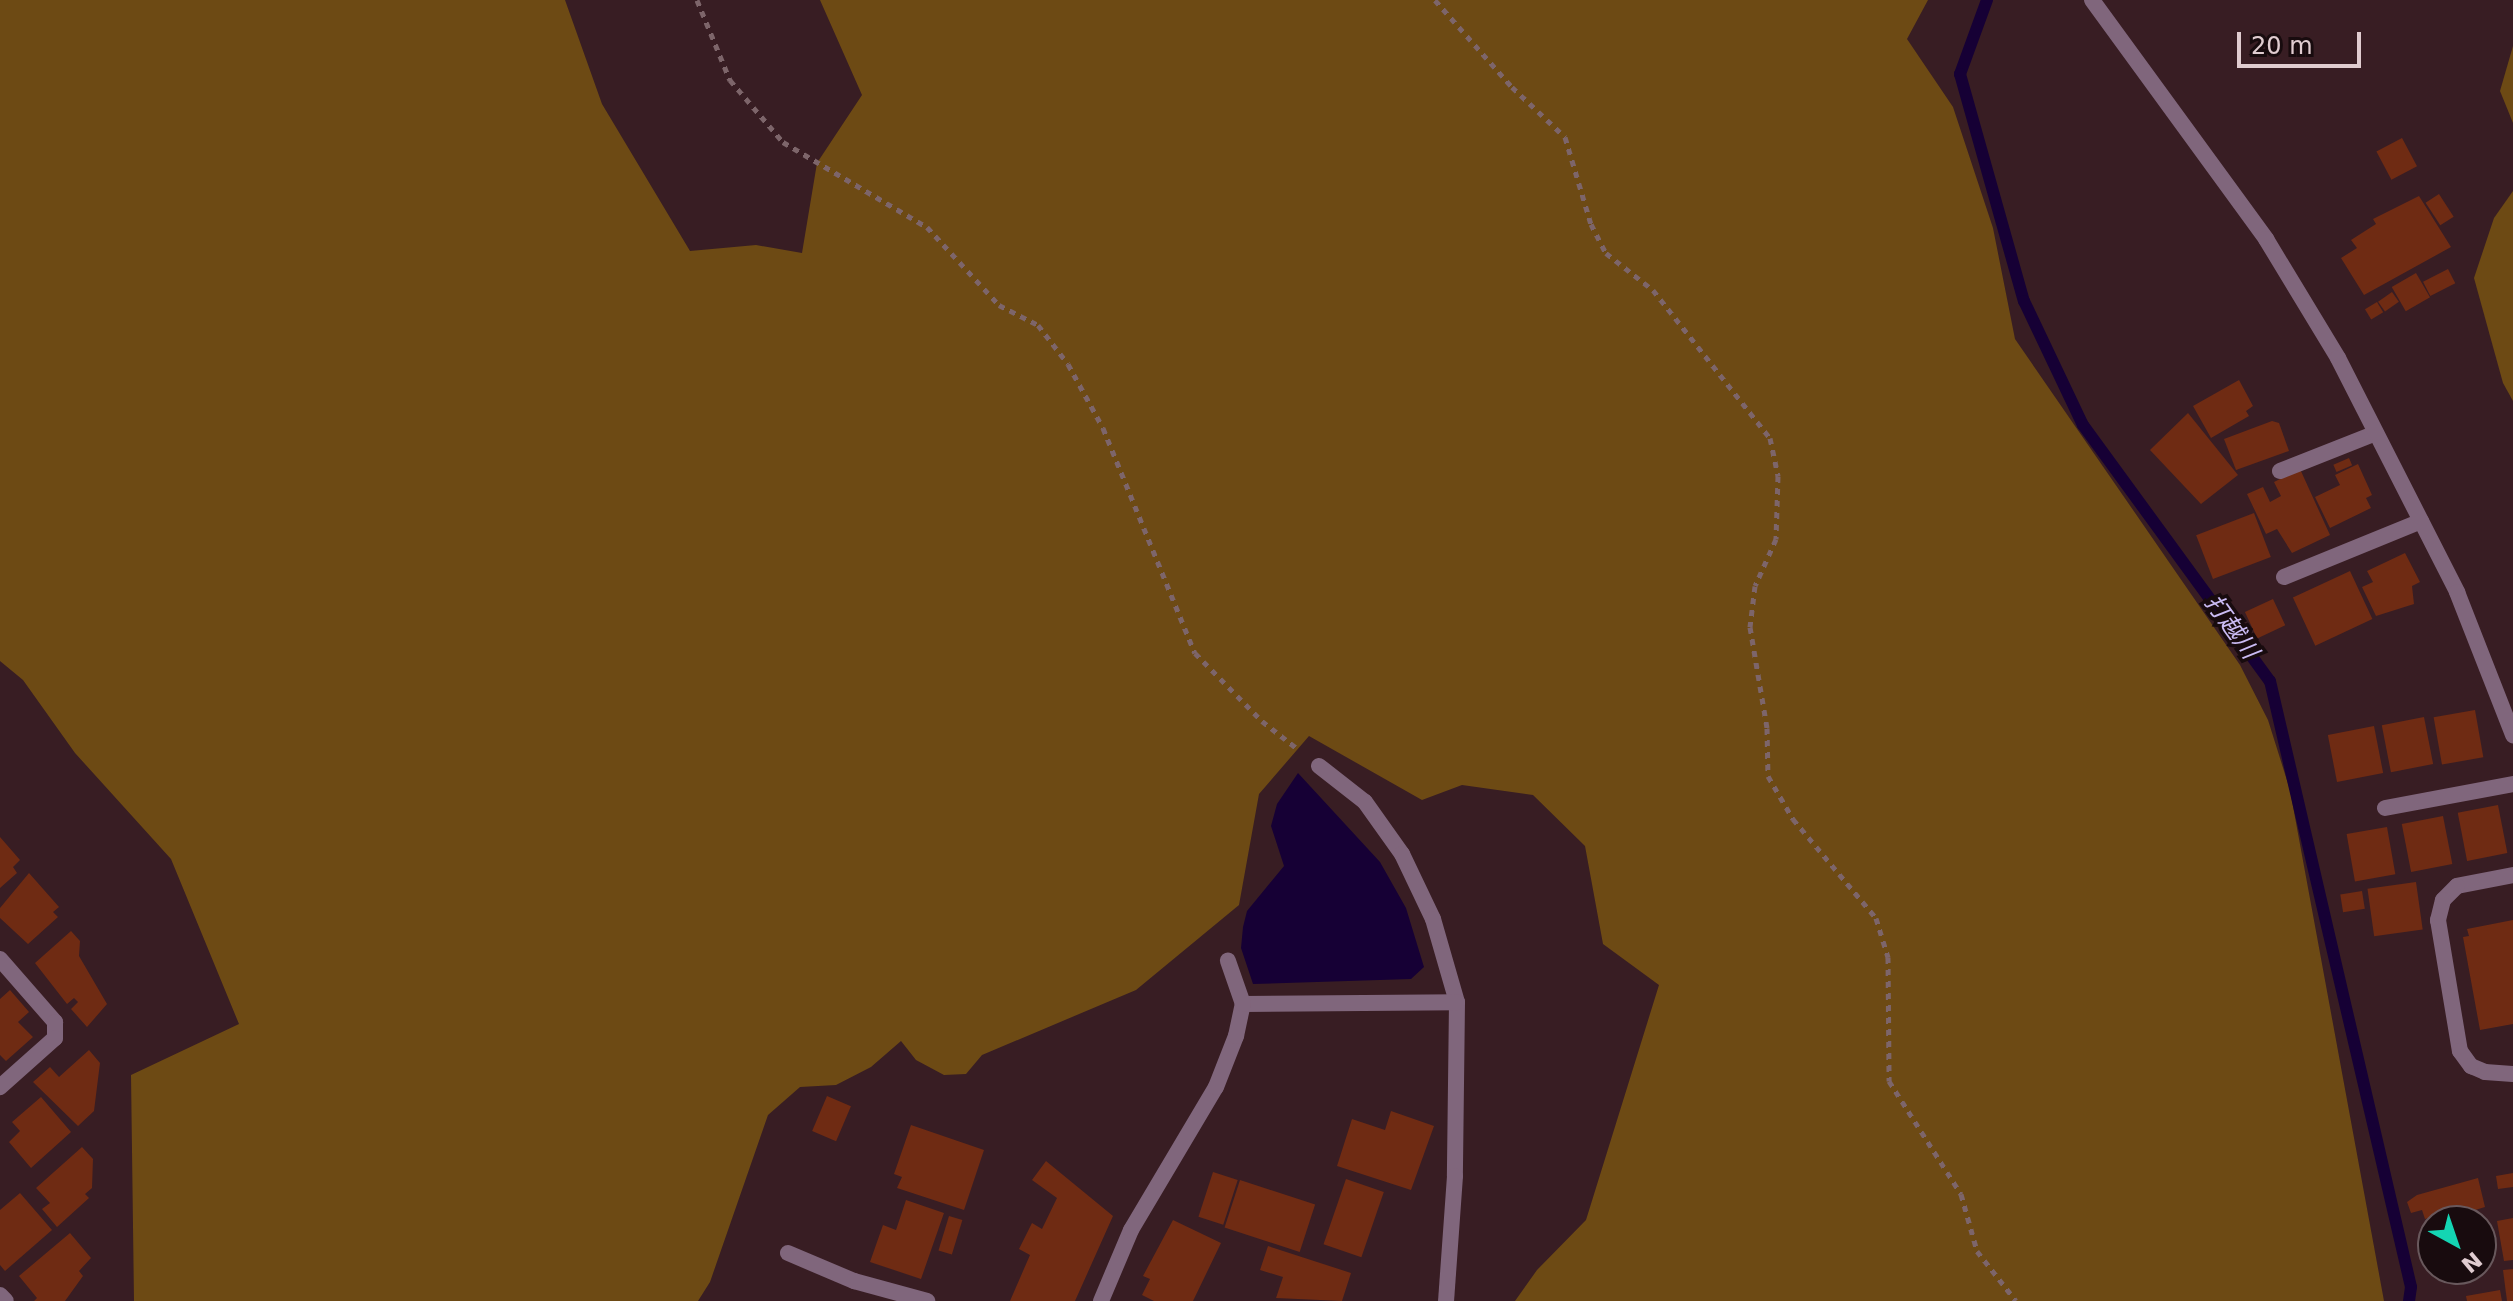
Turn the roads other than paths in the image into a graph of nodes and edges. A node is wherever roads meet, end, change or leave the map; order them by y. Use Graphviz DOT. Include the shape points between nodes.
graph roads {
  1 [pos="2092,0"];
  2 [pos="2376,433"];
  3 [pos="2280,471"];
  4 [pos="2421,521"];
  5 [pos="2284,577"];
  6 [pos="2513,735"];
  7 [pos="1319,766"];
  8 [pos="2513,784"];
  9 [pos="2385,808"];
  10 [pos="2513,875"];
  11 [pos="0,959"];
  12 [pos="1228,961"];
  13 [pos="1457,1002"];
  14 [pos="1243,1004"];
  15 [pos="2513,1074"];
  16 [pos="0,1087"];
  17 [pos="788,1253"];
  18 [pos="0,1295"];
  19 [pos="1104,1300"];
  20 [pos="6,1301"];
  21 [pos="927,1301"];
  22 [pos="1446,1301"];
  1 -- 2 [label="street" via="2266,239"];
  2 -- 3 [label="street"];
  2 -- 4 [label="street"];
  4 -- 5 [label="street"];
  4 -- 6 [label="street" via="2457,592"];
  7 -- 13 [label="street" via="1365,802 1402,854 1433,919"];
  8 -- 9 [label="street"];
  10 -- 15 [label="street" via="2457,886 2443,900 2438,920 2460,1051 2471,1066"];
  11 -- 16 [label="street" via="55,1022 55,1038"];
  12 -- 14 [label="street"];
  13 -- 14 [label="street"];
  13 -- 22 [label="street" via="1455,1176"];
  14 -- 19 [label="street" via="1216,1087 1131,1230"];
  17 -- 21 [label="street" via="854,1281"];
  18 -- 20 [label="street"];
}
